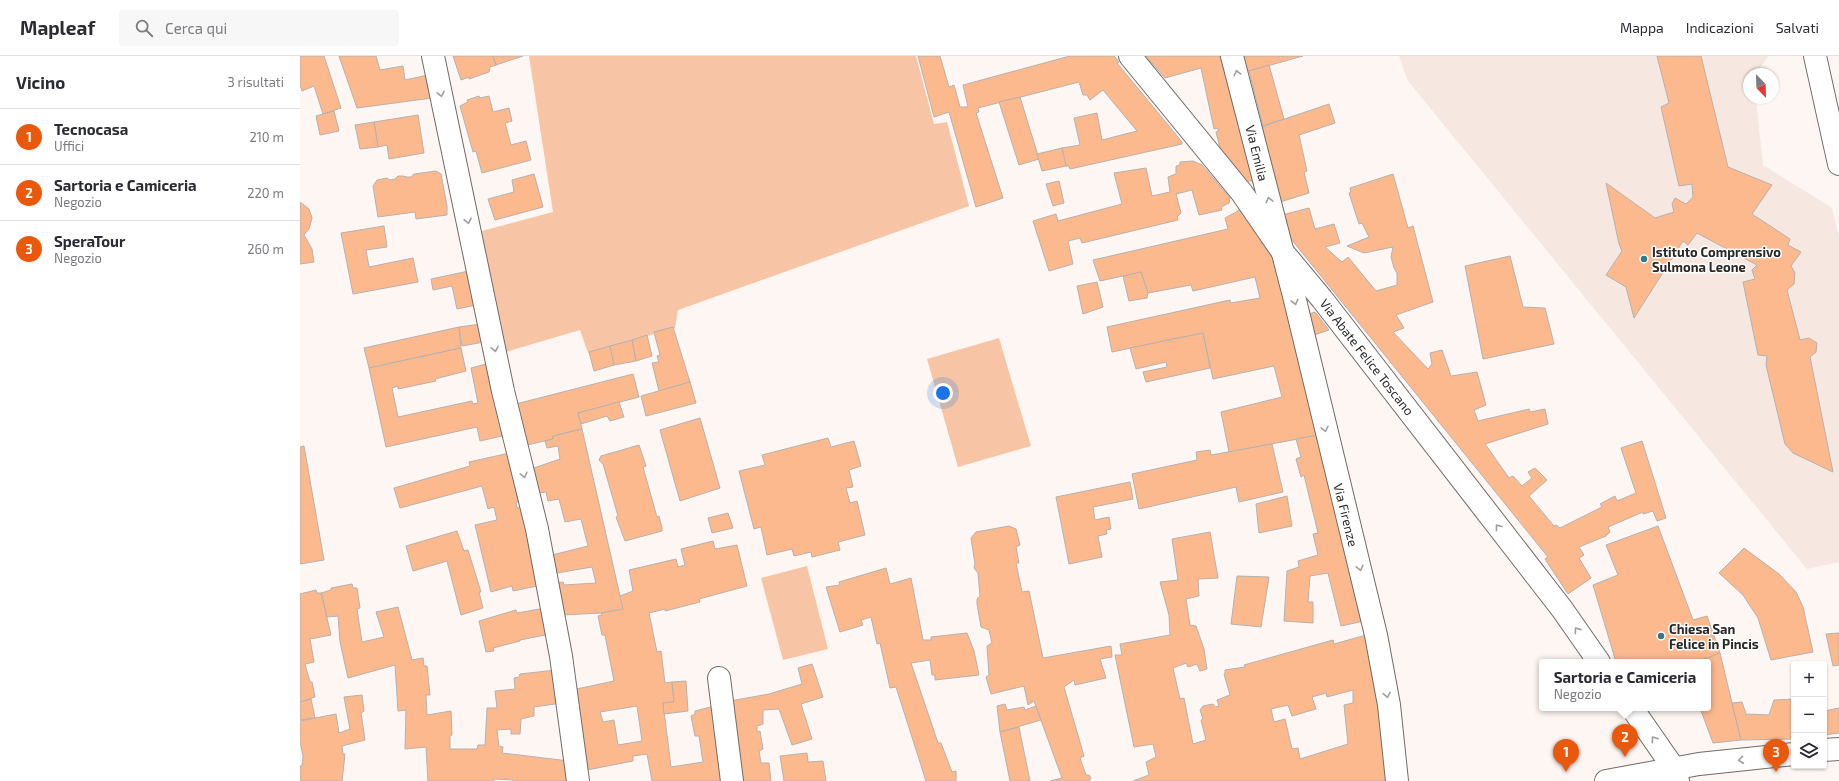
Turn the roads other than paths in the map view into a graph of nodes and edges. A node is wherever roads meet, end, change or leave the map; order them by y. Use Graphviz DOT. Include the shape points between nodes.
graph roads {
  1 [pos="433,56"];
  2 [pos="1130,56"];
  3 [pos="1232,56"];
  4 [pos="1813,61"];
  5 [pos="1839,164"];
  6 [pos="1282,251"];
  7 [pos="1597,659"];
  8 [pos="719,678"];
  9 [pos="1634,711"];
  10 [pos="1839,749"];
  11 [pos="1827,750"];
  12 [pos="1791,754"];
  13 [pos="1677,775"];
  14 [pos="578,781"];
  15 [pos="732,781"];
  16 [pos="1397,781"];
  17 [pos="1606,781"];
  1 -- 14 [label="street, one-way" via="502,383 538,529 561,656"];
  2 -- 6 [label="street, Via Abate Felice Toscano" via="1242,193"];
  6 -- 3 [label="street, Via Emilia, one-way"];
  4 -- 5 [label="street"];
  7 -- 6 [label="street, Via Abate Felice Toscano, one-way" via="1557,602"];
  6 -- 16 [label="street, Via Firenze, one-way" via="1376,635 1389,705"];
  8 -- 15 [label="street"];
  13 -- 9 [label="street, one-way"];
  10 -- 11 [label="street"];
  12 -- 13 [label="street, one-way" via="1699,764"];
  13 -- 17 [label="street"];
}
